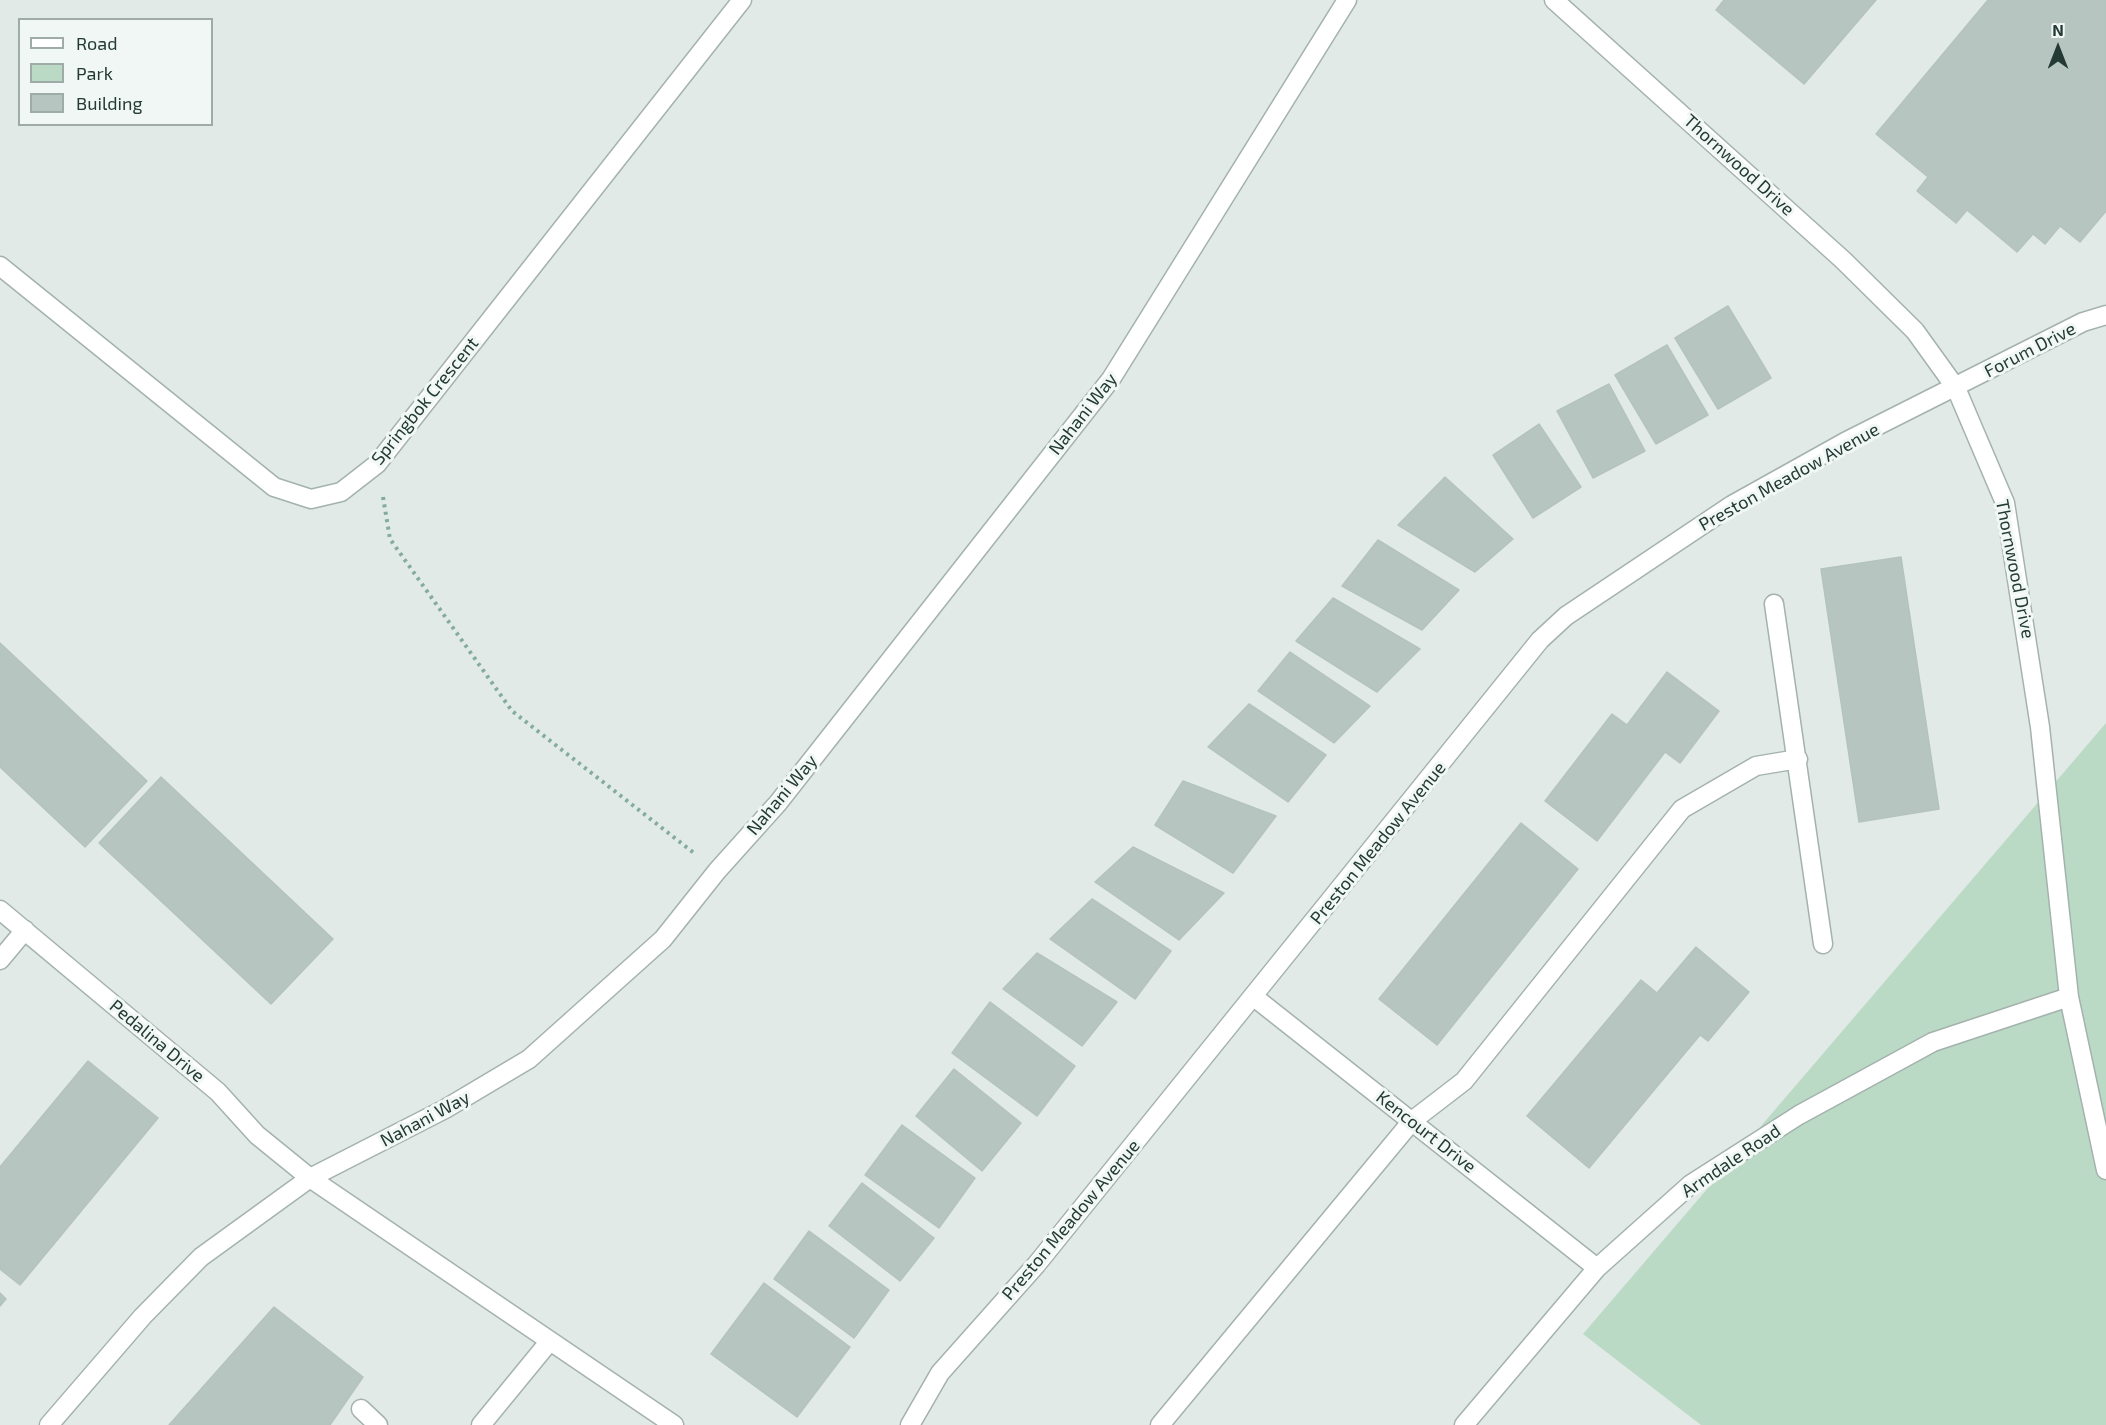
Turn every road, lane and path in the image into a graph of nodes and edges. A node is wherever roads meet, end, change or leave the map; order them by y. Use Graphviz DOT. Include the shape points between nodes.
graph roads {
  1 [pos="742,0"];
  2 [pos="1347,0"];
  3 [pos="1554,0"];
  4 [pos="0,267"];
  5 [pos="2106,315"];
  6 [pos="1956,388"];
  7 [pos="377,464"];
  8 [pos="1774,604"];
  9 [pos="1798,759"];
  10 [pos="717,871"];
  11 [pos="0,910"];
  12 [pos="25,930"];
  13 [pos="1824,944"];
  14 [pos="0,960"];
  15 [pos="1254,997"];
  16 [pos="2068,997"];
  17 [pos="1412,1121"];
  18 [pos="2106,1170"];
  19 [pos="310,1178"];
  20 [pos="1597,1268"];
  21 [pos="549,1342"];
  22 [pos="361,1409"];
  23 [pos="49,1425"];
  24 [pos="378,1425"];
  25 [pos="481,1425"];
  26 [pos="674,1425"];
  27 [pos="910,1425"];
  28 [pos="1160,1425"];
  29 [pos="1464,1425"];
  1 -- 7 [label="street, Springbok Crescent"];
  2 -- 10 [label="street, Nahani Way" via="1111,379 778,802"];
  3 -- 6 [label="street, Thornwood Drive" via="1843,260 1914,331"];
  4 -- 7 [label="street, Springbok Crescent" via="274,488 311,500 341,492"];
  5 -- 6 [label="street, Forum Drive" via="2083,322"];
  6 -- 15 [label="street, Preston Meadow Avenue" via="1845,442 1732,505 1566,616 1540,640"];
  6 -- 16 [label="street, Thornwood Drive" via="2005,503 2040,727"];
  7 -- 10 [label="path" via="390,539 512,711"];
  8 -- 9 [label="street"];
  9 -- 13 [label="street"];
  9 -- 17 [label="street" via="1756,766 1682,810 1464,1081"];
  10 -- 19 [label="street, Nahani Way" via="663,939 530,1059 445,1109"];
  11 -- 12 [label="street, Pedalina Drive"];
  12 -- 14 [label="street"];
  12 -- 19 [label="street, Pedalina Drive" via="218,1092 257,1135"];
  15 -- 17 [label="street, Kencourt Drive"];
  15 -- 27 [label="street, Preston Meadow Avenue" via="1036,1265 940,1373"];
  16 -- 18 [label="street, Thornwood Drive"];
  16 -- 20 [label="street, Armdale Road" via="1933,1042 1799,1115 1691,1184"];
  17 -- 20 [label="street, Kencourt Drive"];
  17 -- 28 [label="street"];
  19 -- 21 [label="street, Pedalina Drive"];
  19 -- 23 [label="street, Nahani Way" via="201,1257 143,1316"];
  20 -- 29 [label="street, Armdale Road"];
  21 -- 25 [label="street"];
  21 -- 26 [label="street, Pedalina Drive"];
  22 -- 24 [label="street"];
}
